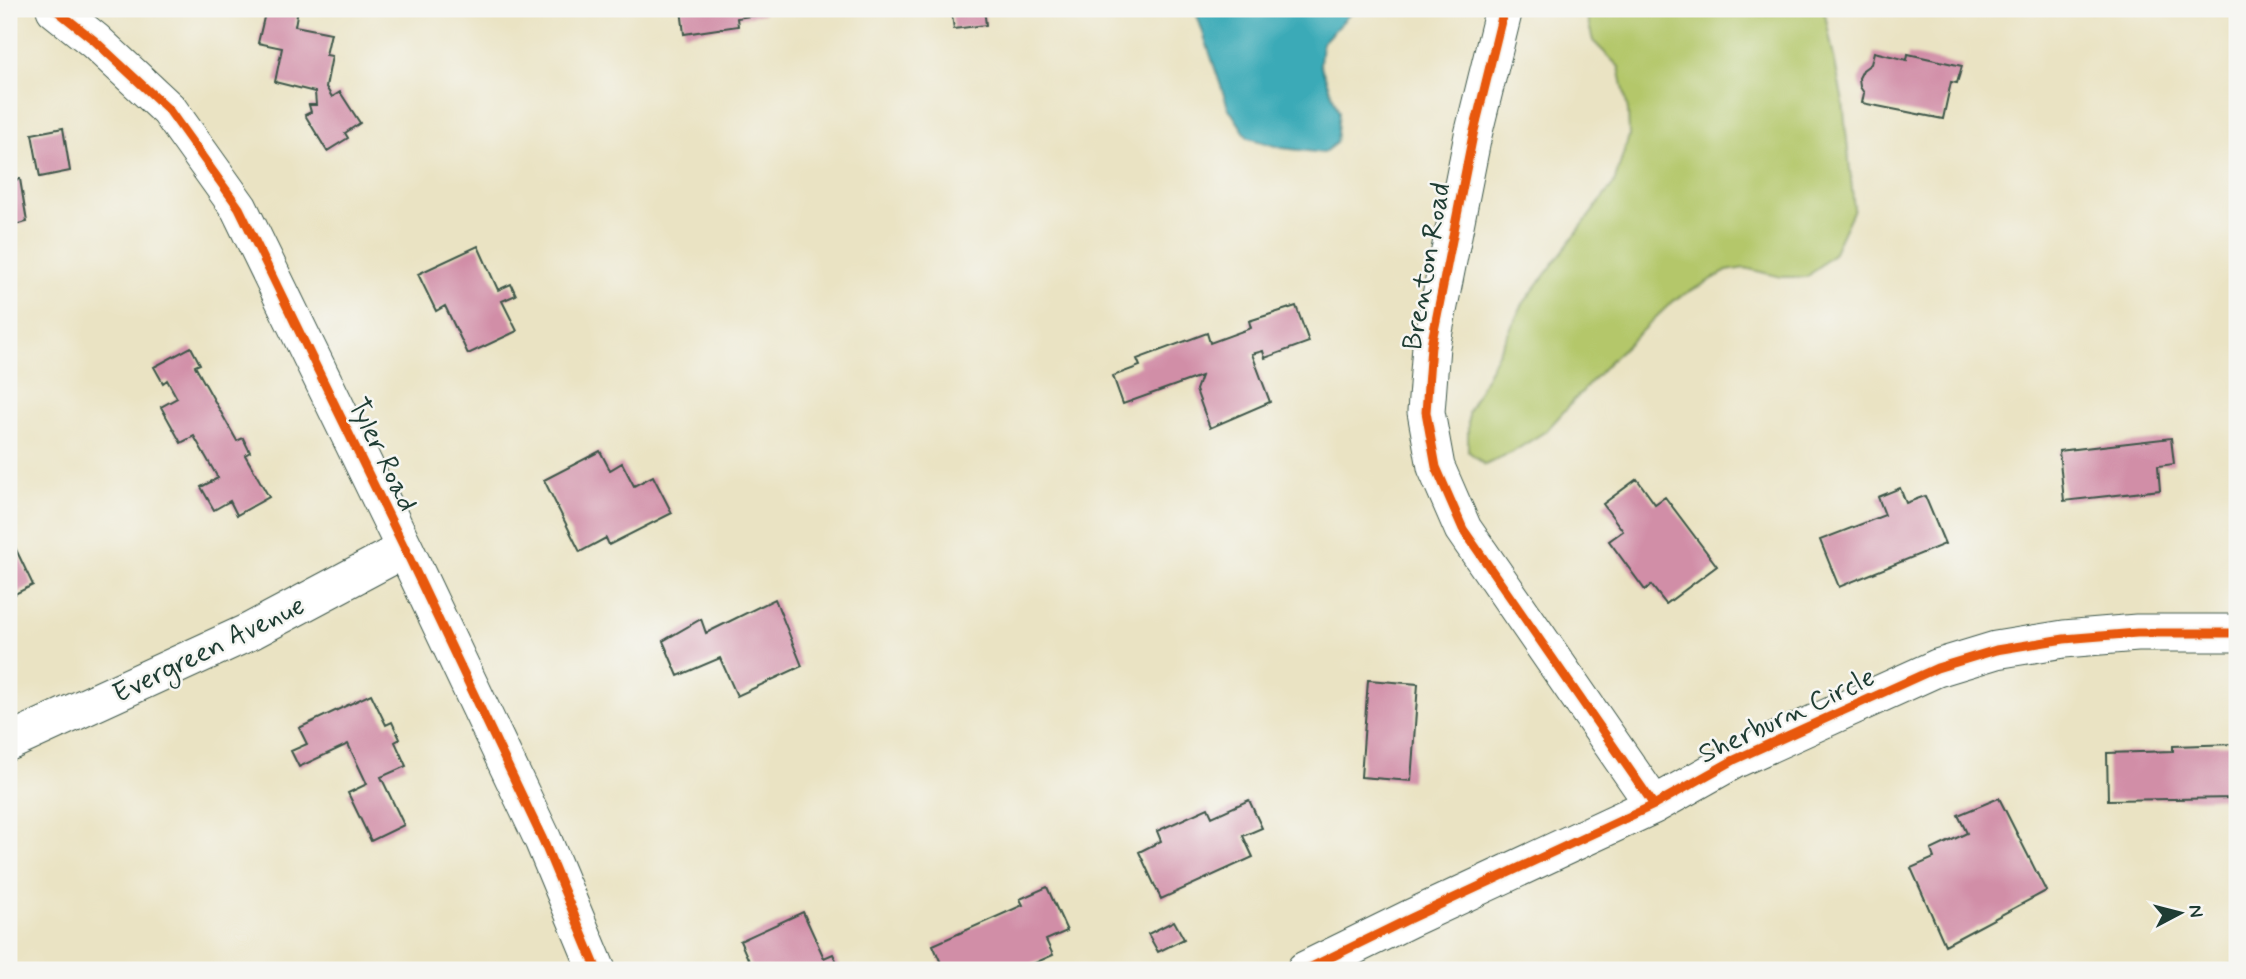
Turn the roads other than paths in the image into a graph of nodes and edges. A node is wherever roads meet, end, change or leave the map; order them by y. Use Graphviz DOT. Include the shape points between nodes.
graph roads {
  1 [pos="55,9"];
  2 [pos="1504,9"];
  3 [pos="405,549"];
  4 [pos="2237,633"];
  5 [pos="9,742"];
  6 [pos="1654,805"];
  7 [pos="597,970"];
  8 [pos="1305,970"];
  1 -- 3 [label="street, Tyler Road" via="169,110 239,208"];
  2 -- 6 [label="street, Brenton Road" via="1473,135 1431,346 1426,412 1436,467 1463,529"];
  3 -- 5 [label="street, Evergreen Avenue" via="251,631"];
  3 -- 7 [label="street, Tyler Road" via="543,840"];
  4 -- 6 [label="street, Sherburn Circle" via="2137,633 1996,650 1937,668 1734,760"];
  6 -- 8 [label="street, Sherburn Circle"];
}
